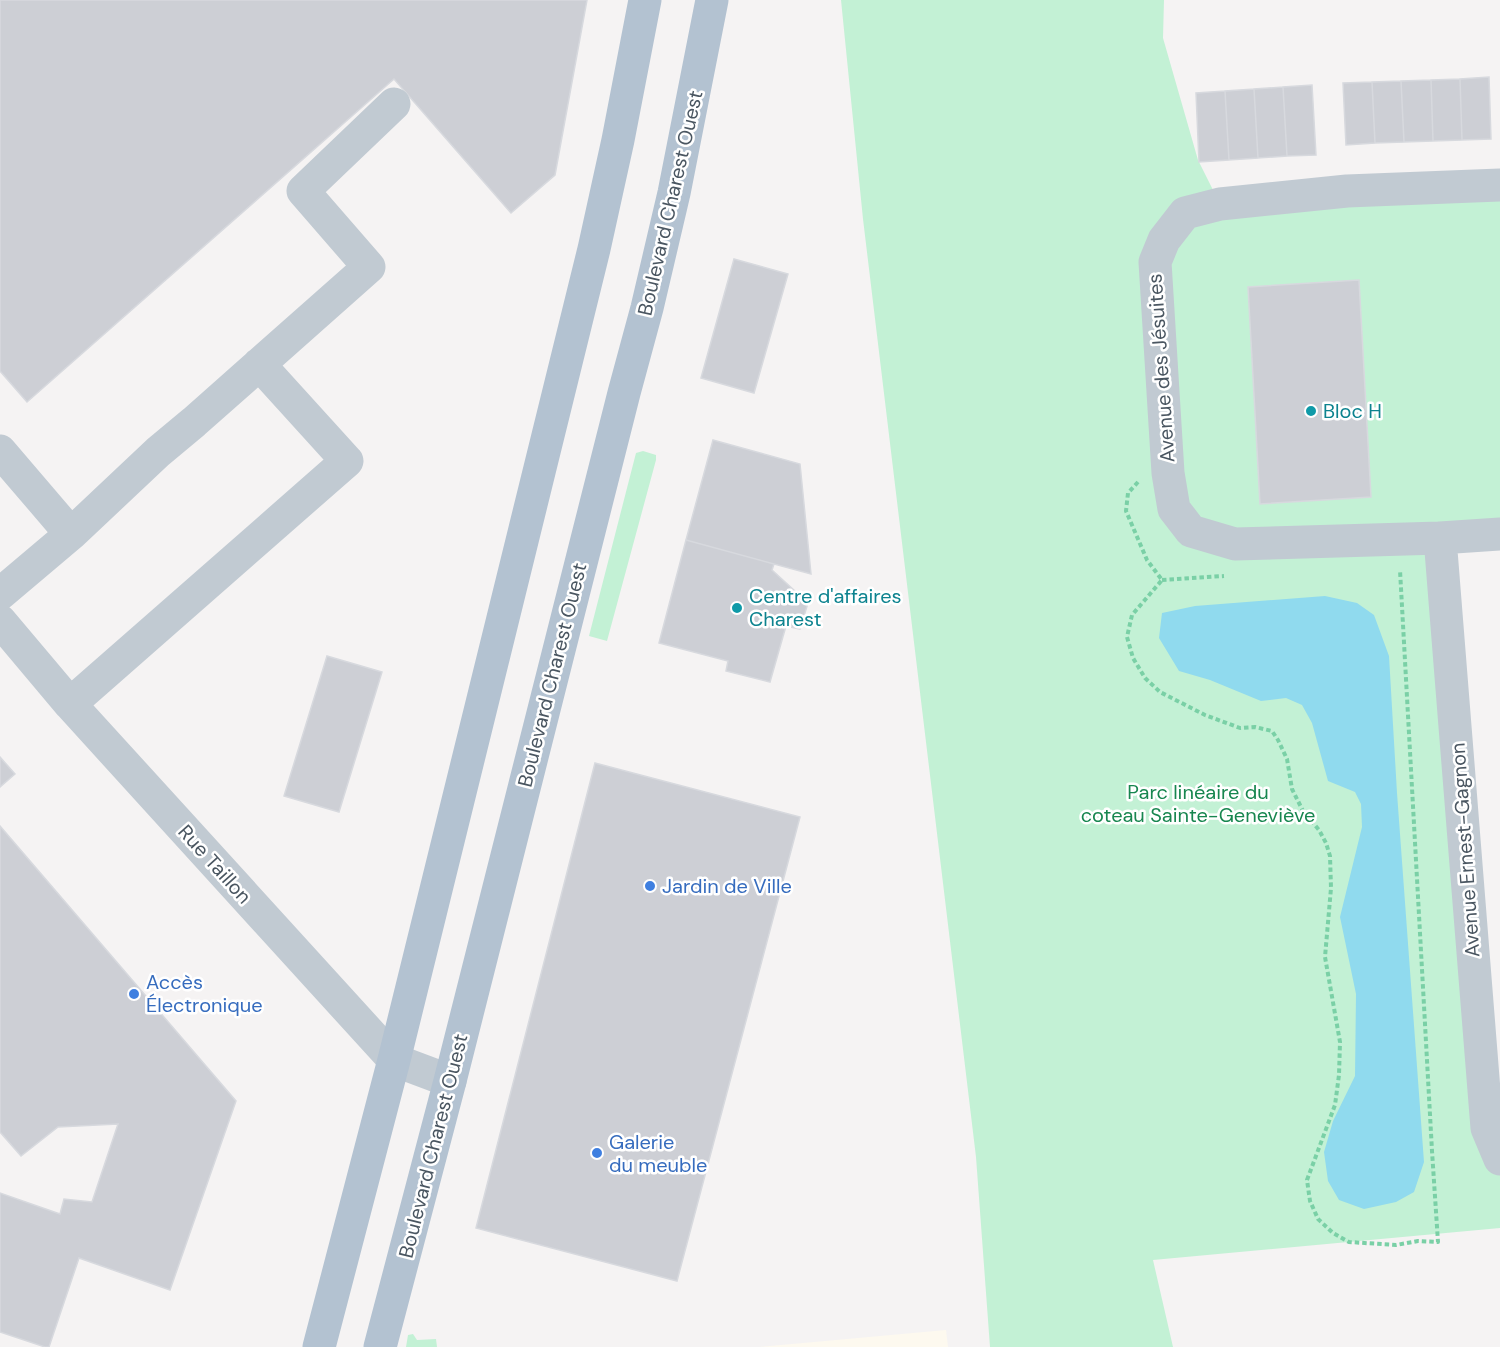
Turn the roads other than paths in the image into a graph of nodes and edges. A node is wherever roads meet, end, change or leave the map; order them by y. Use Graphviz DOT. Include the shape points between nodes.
graph roads {
  1 [pos="645,0"];
  2 [pos="712,0"];
  3 [pos="394,104"];
  4 [pos="1500,185"];
  5 [pos="260,364"];
  6 [pos="0,452"];
  7 [pos="71,534"];
  8 [pos="1500,534"];
  9 [pos="1440,538"];
  10 [pos="0,594"];
  11 [pos="0,621"];
  12 [pos="70,705"];
  13 [pos="394,1060"];
  14 [pos="450,1081"];
  15 [pos="1500,1159"];
  16 [pos="319,1347"];
  17 [pos="380,1347"];
  1 -- 13 [label="main road" via="594,249"];
  2 -- 14 [label="main road, Boulevard Charest Ouest" via="647,308"];
  3 -- 5 [label="street" via="303,191 369,267"];
  4 -- 9 [label="street, Avenue des Jésuites" via="1347,191 1220,204 1185,213 1164,240 1155,262 1168,473 1174,509 1191,531 1235,544"];
  5 -- 7 [label="street"];
  5 -- 12 [label="street" via="347,461"];
  6 -- 7 [label="street"];
  7 -- 10 [label="street"];
  8 -- 9 [label="street, Avenue des Jésuites"];
  9 -- 15 [label="street, Avenue Ernest-Gagnon" via="1487,1128"];
  11 -- 12 [label="street, Rue Taillon"];
  12 -- 13 [label="street, Rue Taillon"];
  13 -- 14 [label="street, Rue Taillon"];
  13 -- 16 [label="main road"];
  14 -- 17 [label="main road, Boulevard Charest Ouest"];
}
